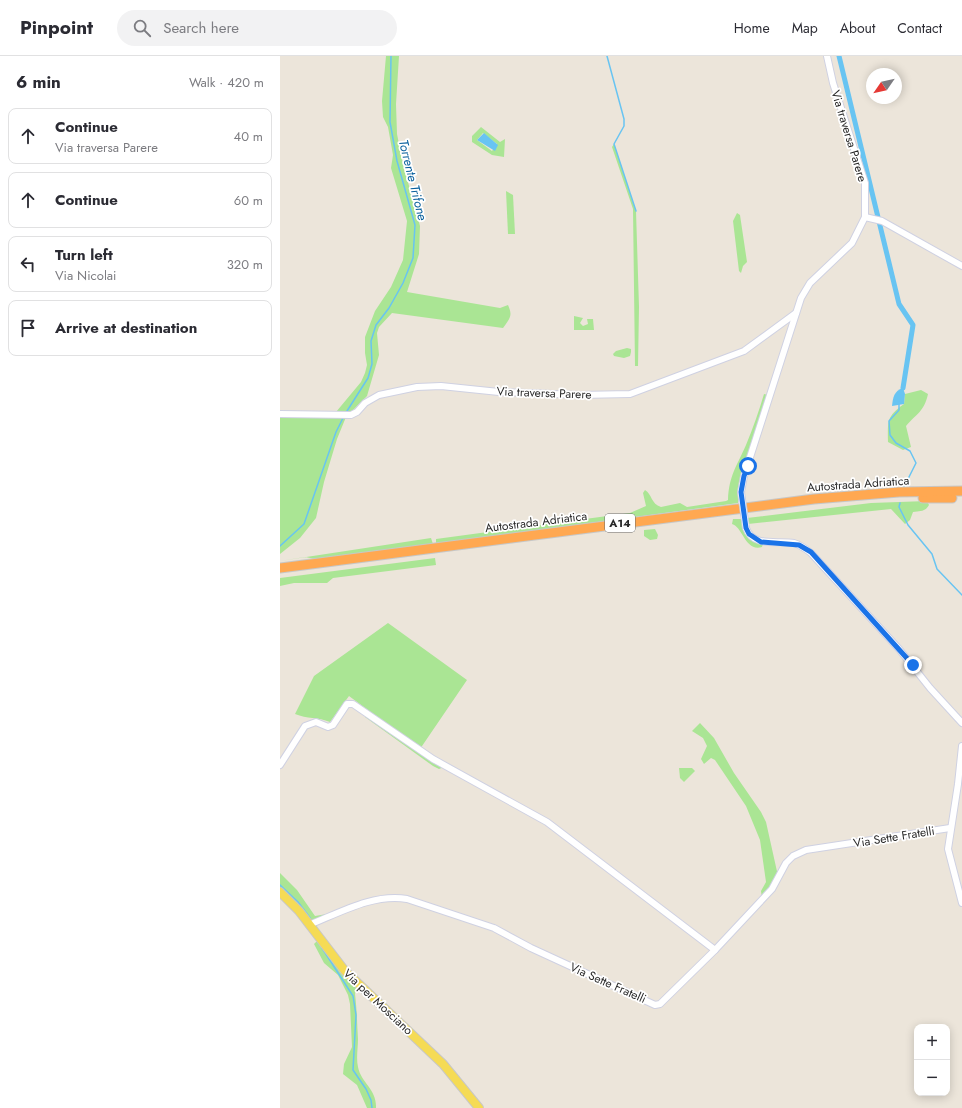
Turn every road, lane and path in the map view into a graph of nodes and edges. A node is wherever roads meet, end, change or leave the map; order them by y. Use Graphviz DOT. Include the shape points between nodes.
graph roads {
  1 [pos="827,56"];
  2 [pos="865,217"];
  3 [pos="962,266"];
  4 [pos="796,313"];
  5 [pos="280,414"];
  6 [pos="962,491"];
  7 [pos="962,498"];
  8 [pos="280,568"];
  9 [pos="280,574"];
  10 [pos="962,723"];
  11 [pos="962,746"];
  12 [pos="280,765"];
  13 [pos="950,828"];
  14 [pos="280,892"];
  15 [pos="962,903"];
  16 [pos="309,925"];
  17 [pos="715,950"];
  18 [pos="479,1108"];
  1 -- 2 [label="street, Via traversa Parere" via="865,183"];
  2 -- 3 [label="street" via="879,220"];
  2 -- 4 [label="street, Via traversa Parere" via="852,243 810,283 803,293"];
  4 -- 5 [label="street, Via traversa Parere" via="744,350 630,394 499,392 430,386 379,395 351,415"];
  4 -- 10 [label="street, Via traversa Parere, bridge" via="744,476 741,492 746,528 758,541 795,544 811,552"];
  6 -- 8 [label="highway, Autostrada Adriatica / A14" via="878,494 774,503"];
  7 -- 9 [label="highway, Autostrada Adriatica / A14" via="817,504"];
  11 -- 13 [label="street"];
  12 -- 17 [label="street" via="305,726 316,722 328,727 333,725 347,704 353,704 433,760 547,822"];
  13 -- 15 [label="street" via="949,855"];
  13 -- 17 [label="street, Via Sette Fratelli" via="806,850 793,856 786,863 772,889"];
  14 -- 16 [label="main road, Via per Mosciano"];
  16 -- 17 [label="street, Via Sette Fratelli" via="339,912 384,898 407,899 494,928 531,948 655,1005 664,1002"];
  16 -- 18 [label="main road, Via per Mosciano" via="344,971 444,1064"];
}
